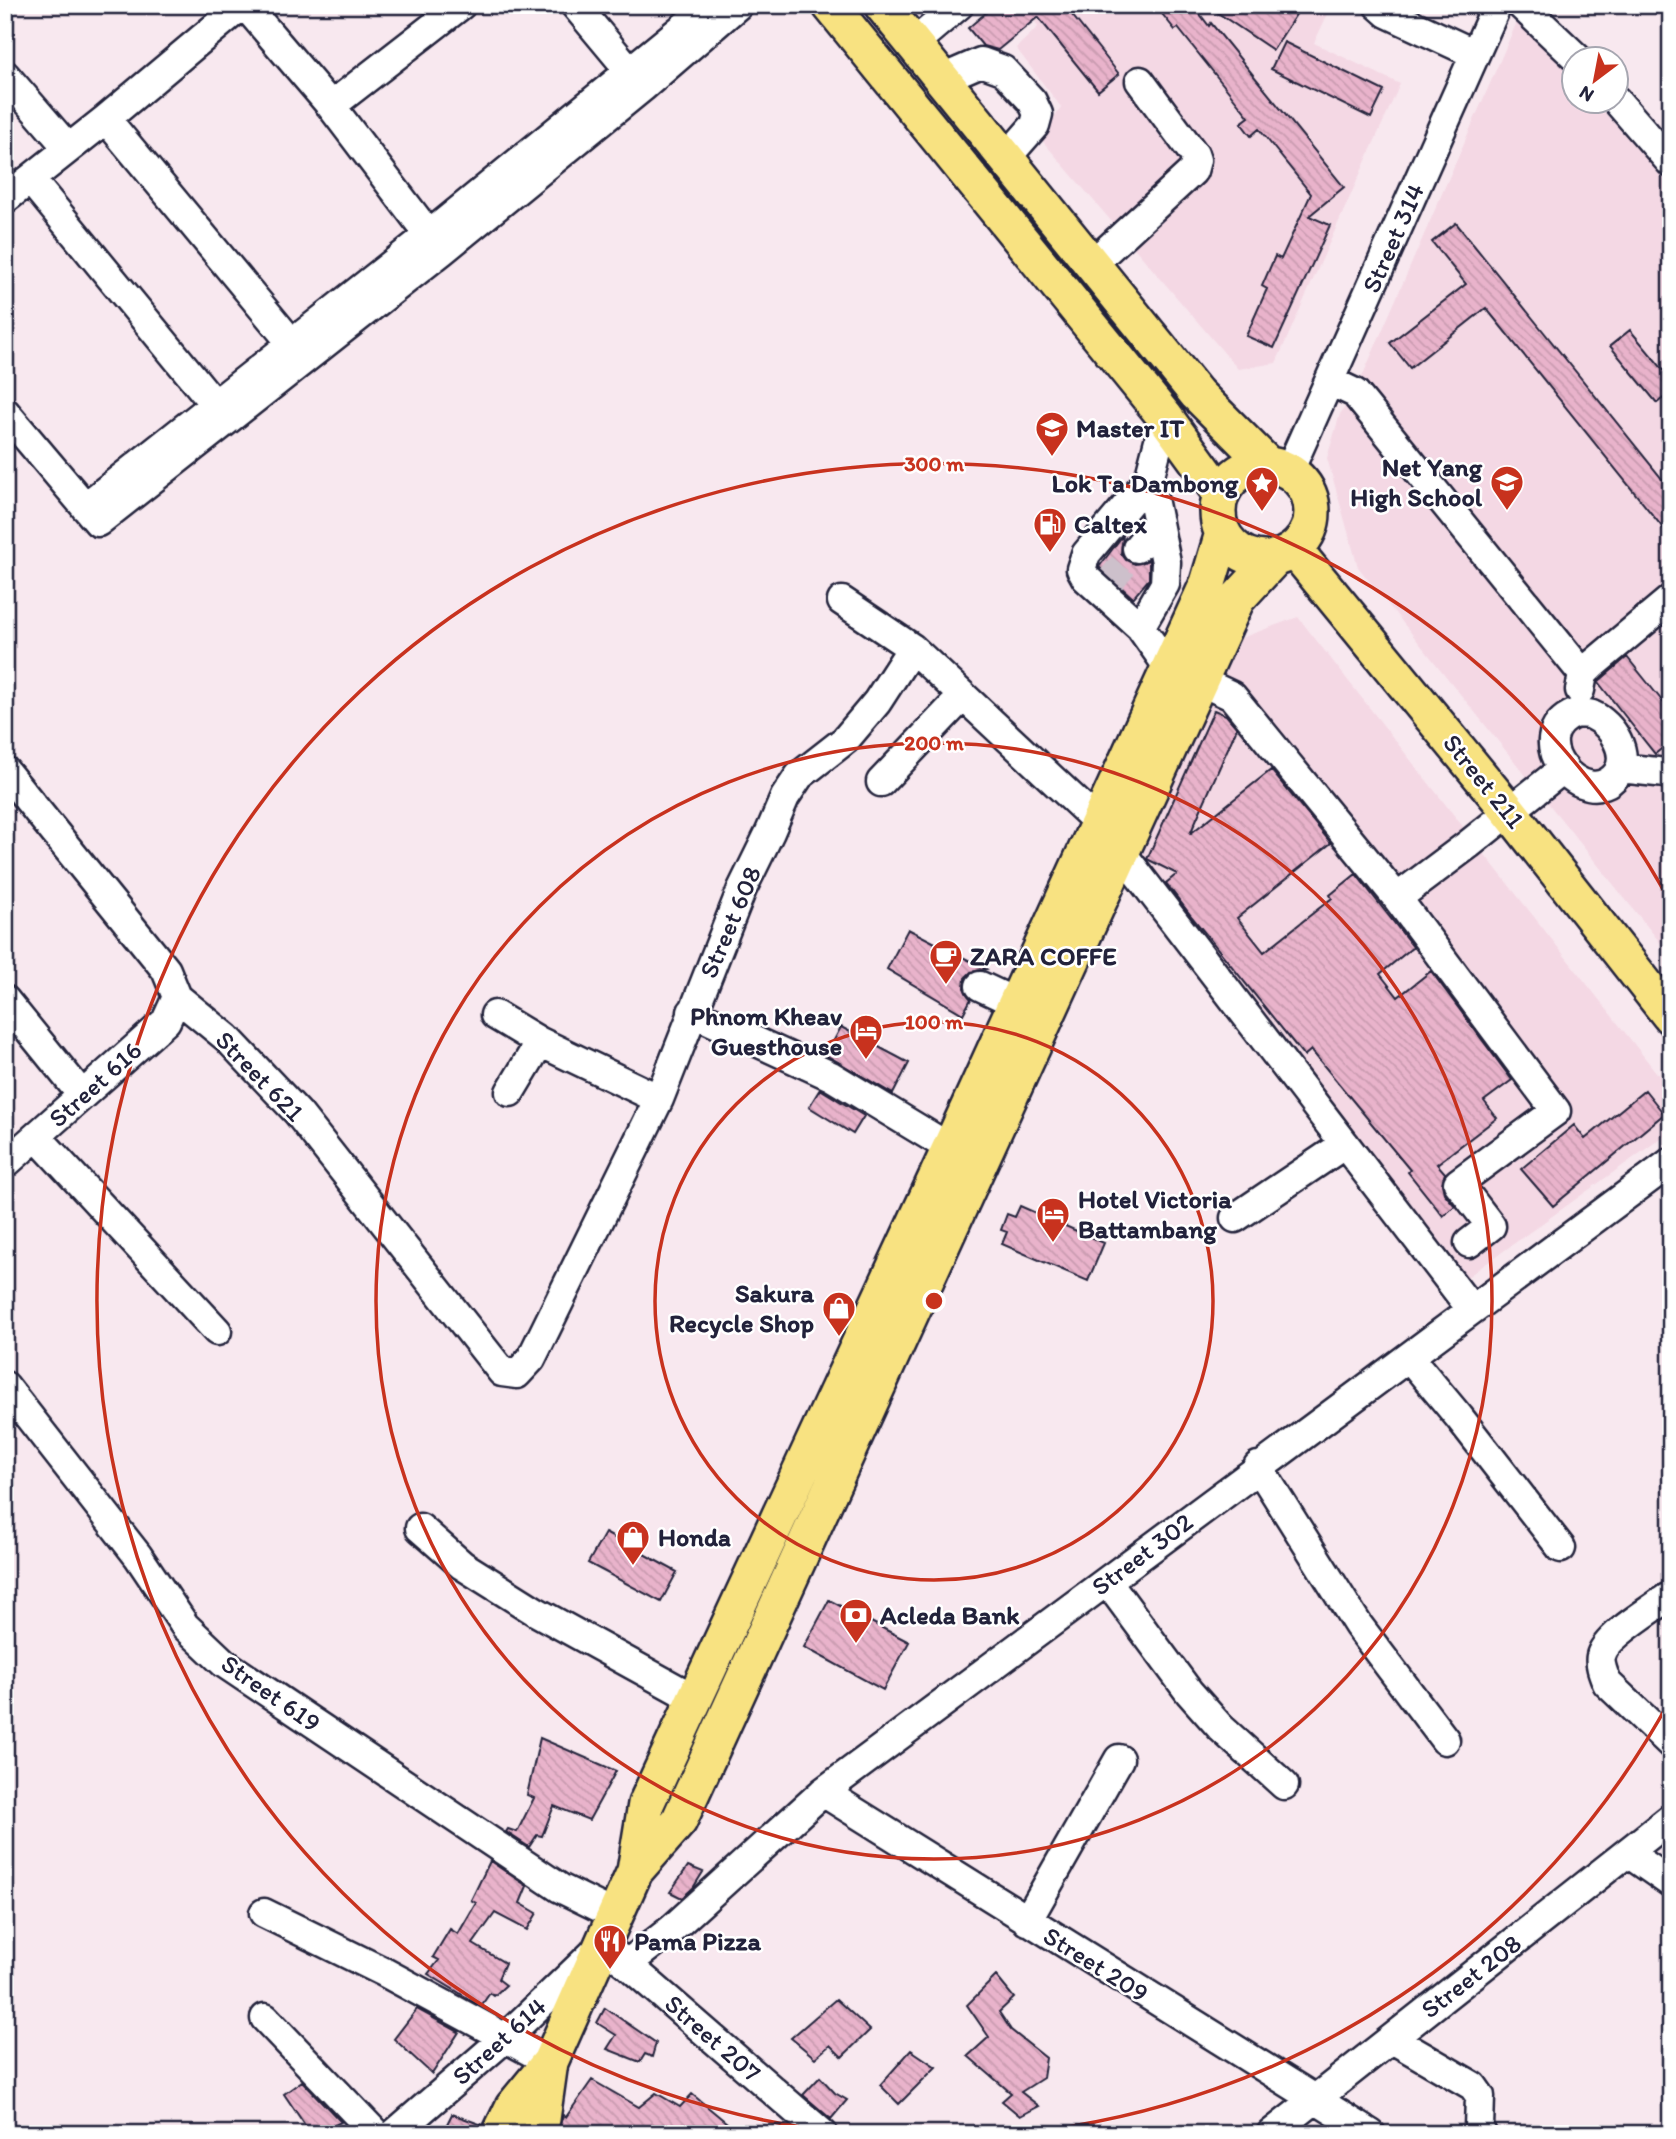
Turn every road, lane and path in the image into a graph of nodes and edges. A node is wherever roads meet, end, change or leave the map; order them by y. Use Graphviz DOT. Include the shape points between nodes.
graph roads {
  1 [pos="244,5"];
  2 [pos="461,5"];
  3 [pos="575,5"];
  4 [pos="710,5"];
  5 [pos="738,5"];
  6 [pos="830,5"];
  7 [pos="882,5"];
  8 [pos="958,5"];
  9 [pos="1378,5"];
  10 [pos="1497,5"];
  11 [pos="1521,5"];
  12 [pos="913,44"];
  13 [pos="1565,46"];
  14 [pos="1475,54"];
  15 [pos="630,71"];
  16 [pos="5,75"];
  17 [pos="942,79"];
  18 [pos="1140,81"];
  19 [pos="331,106"];
  20 [pos="1630,116"];
  21 [pos="106,119"];
  22 [pos="68,148"];
  23 [pos="1006,158"];
  24 [pos="1671,163"];
  25 [pos="30,179"];
  26 [pos="5,199"];
  27 [pos="429,235"];
  28 [pos="1092,264"];
  29 [pos="300,352"];
  30 [pos="1330,382"];
  31 [pos="5,412"];
  32 [pos="221,412"];
  33 [pos="1165,417"];
  34 [pos="1279,468"];
  35 [pos="1149,479"];
  36 [pos="1221,495"];
  37 [pos="1158,523"];
  38 [pos="1223,533"];
  39 [pos="1137,548"];
  40 [pos="1285,553"];
  41 [pos="1208,583"];
  42 [pos="1165,584"];
  43 [pos="1671,599"];
  44 [pos="842,601"];
  45 [pos="1140,627"];
  46 [pos="912,649"];
  47 [pos="1184,674"];
  48 [pos="1583,674"];
  49 [pos="963,696"];
  50 [pos="1576,713"];
  51 [pos="1564,768"];
  52 [pos="1620,768"];
  53 [pos="1669,773"];
  54 [pos="7,775"];
  55 [pos="881,782"];
  56 [pos="1509,811"];
  57 [pos="1098,822"];
  58 [pos="1121,852"];
  59 [pos="1397,898"];
  60 [pos="980,986"];
  61 [pos="177,997"];
  62 [pos="5,1000"];
  63 [pos="1016,1003"];
  64 [pos="692,1012"];
  65 [pos="495,1015"];
  66 [pos="1671,1017"];
  67 [pos="540,1042"];
  68 [pos="510,1093"];
  69 [pos="82,1096"];
  70 [pos="659,1099"];
  71 [pos="37,1137"];
  72 [pos="1345,1144"];
  73 [pos="950,1148"];
  74 [pos="1671,1162"];
  75 [pos="5,1164"];
  76 [pos="1235,1218"];
  77 [pos="1469,1243"];
  78 [pos="1472,1310"];
  79 [pos="217,1331"];
  80 [pos="1409,1357"];
  81 [pos="517,1374"];
  82 [pos="5,1386"];
  83 [pos="1258,1466"];
  84 [pos="420,1528"];
  85 [pos="1561,1549"];
  86 [pos="1107,1581"];
  87 [pos="1671,1597"];
  88 [pos="695,1699"];
  89 [pos="1446,1740"];
  90 [pos="1671,1744"];
  91 [pos="1119,1759"];
  92 [pos="1284,1785"];
  93 [pos="823,1792"];
  94 [pos="1671,1818"];
  95 [pos="1628,1853"];
  96 [pos="635,1871"];
  97 [pos="1671,1883"];
  98 [pos="264,1913"];
  99 [pos="1027,1921"];
  100 [pos="615,1941"];
  101 [pos="265,2018"];
  102 [pos="505,2038"];
  103 [pos="1392,2039"];
  104 [pos="550,2062"];
  105 [pos="1316,2099"];
  106 [pos="810,2129"];
  107 [pos="376,2134"];
  108 [pos="394,2134"];
  109 [pos="500,2134"];
  110 [pos="535,2134"];
  111 [pos="1272,2134"];
  112 [pos="1371,2134"];
  113 [pos="1482,2134"];
  1 -- 19 [label="street"];
  1 -- 21 [label="street"];
  2 -- 19 [label="street"];
  3 -- 15 [label="street"];
  4 -- 15 [label="street"];
  5 -- 29 [label="street" via="643,87"];
  6 -- 33 [label="main road"];
  7 -- 12 [label="main road"];
  8 -- 12 [label="street"];
  9 -- 14 [label="street"];
  10 -- 14 [label="street, Street 314"];
  11 -- 13 [label="street"];
  12 -- 17 [label="main road"];
  14 -- 30 [label="street, Street 314"];
  15 -- 27 [label="street"];
  16 -- 22 [label="street"];
  17 -- 23 [label="main road"];
  17 -- 23 [label="street" via="981,62 1003,70 1032,101 1038,114 1035,125"];
  18 -- 28 [label="street" via="1194,154 1193,171"];
  19 -- 27 [label="street"];
  20 -- 24 [label="street"];
  21 -- 22 [label="street"];
  21 -- 29 [label="street"];
  22 -- 25 [label="street"];
  23 -- 28 [label="main road"];
  25 -- 26 [label="street"];
  25 -- 32 [label="street"];
  27 -- 29 [label="street"];
  28 -- 34 [label="main road" via="1197,394"];
  29 -- 32 [label="street"];
  30 -- 34 [label="street, Street 314"];
  30 -- 48 [label="street" via="1355,393"];
  31 -- 32 [label="street" via="92,515"];
  33 -- 35 [label="street"];
  33 -- 36 [label="main road"];
  34 -- 36 [label="main road" via="1257,465 1235,475"];
  34 -- 40 [label="main road" via="1307,490 1312,515 1303,540"];
  35 -- 37 [label="street"];
  35 -- 45 [label="street" via="1086,554 1081,569"];
  36 -- 38 [label="main road" via="1218,507"];
  37 -- 39 [label="street"];
  37 -- 42 [label="street" via="1166,562"];
  38 -- 40 [label="main road" via="1240,551 1263,559"];
  38 -- 41 [label="main road"];
  40 -- 47 [label="main road" via="1237,599"];
  40 -- 56 [label="main road, Street 211"];
  41 -- 42 [label="street"];
  41 -- 47 [label="main road"];
  42 -- 45 [label="street"];
  43 -- 48 [label="street"];
  44 -- 46 [label="street"];
  45 -- 47 [label="street"];
  46 -- 49 [label="street"];
  46 -- 64 [label="street, Street 608" via="845,740 799,776 785,797 741,889"];
  47 -- 57 [label="main road"];
  47 -- 58 [label="main road"];
  47 -- 59 [label="street" via="1232,696"];
  48 -- 50 [label="street"];
  49 -- 55 [label="street"];
  49 -- 57 [label="street"];
  50 -- 51 [label="street" via="1555,732 1553,751"];
  50 -- 52 [label="street" via="1590,714 1619,742"];
  51 -- 52 [label="street" via="1578,782 1597,786 1607,783"];
  51 -- 56 [label="street"];
  52 -- 53 [label="street"];
  54 -- 61 [label="street, Street 621" via="166,970"];
  56 -- 59 [label="street"];
  56 -- 66 [label="main road, Street 211"];
  57 -- 63 [label="main road"];
  58 -- 72 [label="street"];
  58 -- 96 [label="main road" via="679,1821"];
  59 -- 77 [label="street" via="1556,1111 1458,1183 1491,1226"];
  60 -- 63 [label="street"];
  61 -- 69 [label="street, Street 616" via="166,1021"];
  61 -- 81 [label="street, Street 621" via="227,1038 298,1113 502,1372"];
  62 -- 69 [label="street"];
  63 -- 73 [label="main road"];
  64 -- 70 [label="street, Street 608"];
  64 -- 73 [label="street" via="831,1076"];
  65 -- 67 [label="street"];
  67 -- 68 [label="street"];
  67 -- 70 [label="street"];
  69 -- 71 [label="street, Street 616"];
  70 -- 81 [label="street, Street 608" via="531,1359"];
  71 -- 75 [label="street, Street 616"];
  71 -- 79 [label="street"];
  72 -- 76 [label="street"];
  72 -- 78 [label="street"];
  73 -- 88 [label="main road"];
  74 -- 78 [label="street, Street 302"];
  78 -- 80 [label="street, Street 302"];
  80 -- 83 [label="street, Street 302"];
  80 -- 85 [label="street"];
  82 -- 100 [label="street, Street 619" via="138,1556 185,1626 224,1663 560,1888"];
  83 -- 86 [label="street, Street 302"];
  83 -- 89 [label="street" via="1358,1625"];
  84 -- 88 [label="street" via="462,1565 534,1611"];
  86 -- 92 [label="street" via="1189,1692"];
  86 -- 93 [label="street, Street 302"];
  87 -- 90 [label="street" via="1612,1639 1601,1656 1607,1683"];
  88 -- 96 [label="main road" via="646,1804"];
  91 -- 99 [label="street"];
  93 -- 99 [label="street, Street 209"];
  93 -- 100 [label="street, Street 302" via="672,1929"];
  94 -- 95 [label="street, Street 208"];
  95 -- 97 [label="street"];
  95 -- 103 [label="street, Street 208"];
  96 -- 100 [label="main road"];
  98 -- 102 [label="street"];
  99 -- 105 [label="street, Street 209"];
  100 -- 102 [label="street, Street 614"];
  100 -- 104 [label="main road"];
  100 -- 106 [label="street, Street 207"];
  101 -- 107 [label="street"];
  102 -- 104 [label="street"];
  102 -- 108 [label="street, Street 614"];
  103 -- 105 [label="street, Street 208"];
  103 -- 113 [label="street" via="1473,2087 1480,2096"];
  104 -- 109 [label="main road" via="513,2107"];
  104 -- 110 [label="main road" via="542,2119"];
  105 -- 111 [label="street, Street 208"];
  105 -- 112 [label="street, Street 209"];
}
